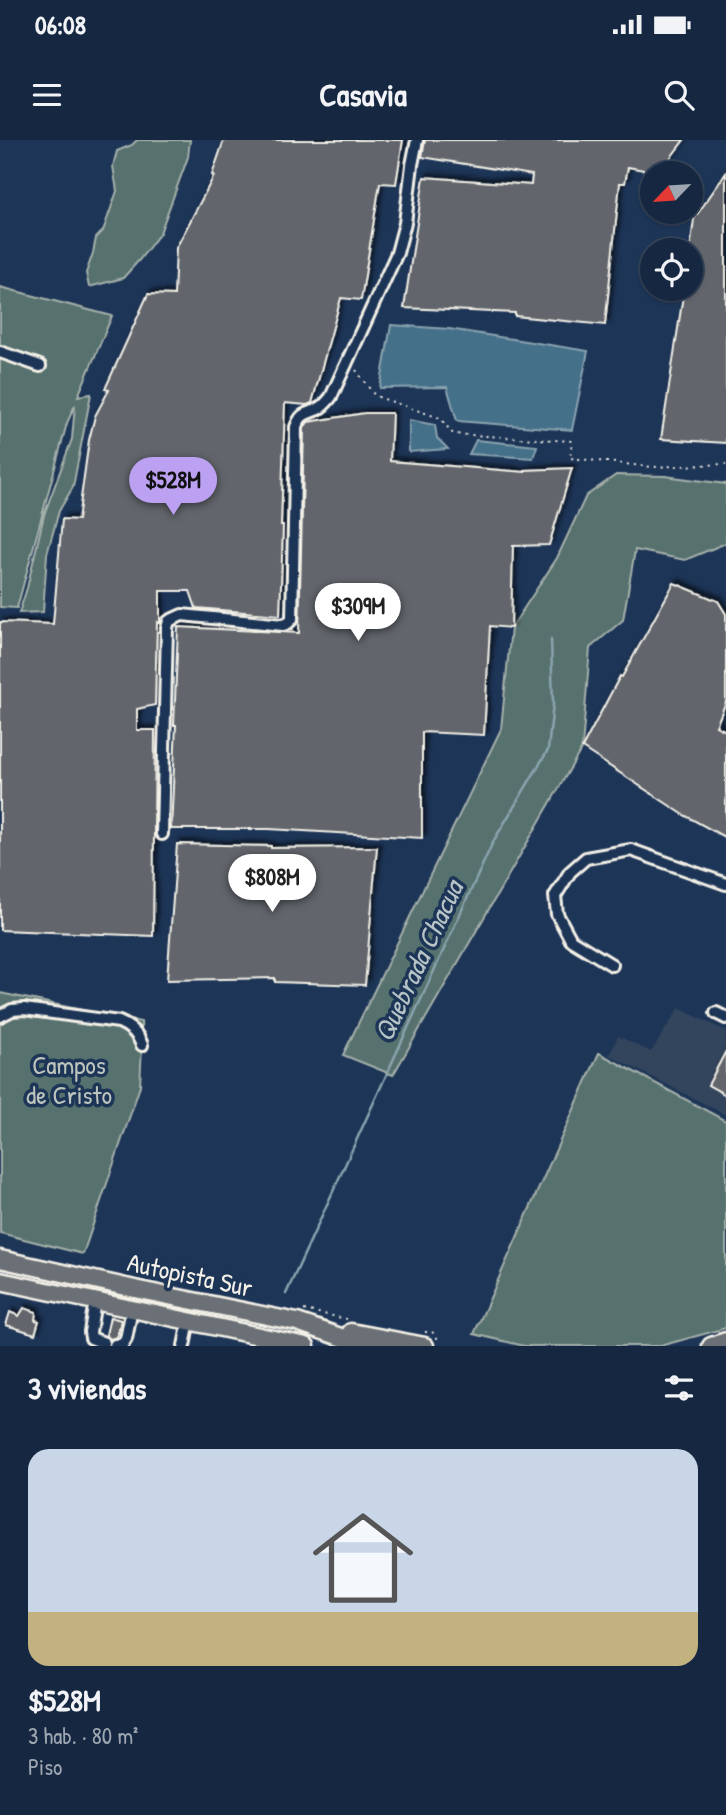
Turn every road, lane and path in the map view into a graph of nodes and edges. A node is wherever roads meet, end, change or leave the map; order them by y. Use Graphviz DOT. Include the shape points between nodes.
graph roads {
  1 [pos="417,140"];
  2 [pos="0,352"];
  3 [pos="347,358"];
  4 [pos="40,366"];
  5 [pos="726,464"];
  6 [pos="162,834"];
  7 [pos="726,884"];
  8 [pos="612,965"];
  9 [pos="0,1016"];
  10 [pos="142,1045"];
  11 [pos="0,1259"];
  12 [pos="5,1286"];
  13 [pos="95,1301"];
  14 [pos="132,1308"];
  15 [pos="189,1321"];
  16 [pos="297,1322"];
  17 [pos="726,1341"];
  18 [pos="109,1344"];
  19 [pos="184,1346"];
  20 [pos="306,1346"];
  21 [pos="367,1346"];
  22 [pos="425,1346"];
  23 [pos="710,1346"];
  1 -- 3 [label="street" via="397,253"];
  2 -- 4 [label="street"];
  3 -- 5 [label="path" via="375,396 440,418 453,434 572,441 570,458 653,467"];
  3 -- 6 [label="street" via="331,397 319,409 300,417 296,427 292,619 282,625 182,615 169,621"];
  7 -- 8 [label="street" via="631,850 586,858 570,872 555,896 557,914 571,940"];
  9 -- 10 [label="street" via="23,1009 119,1022 131,1028"];
  11 -- 16 [label="highway, Autopista Sur"];
  12 -- 13 [label="highway, Autopista Sur"];
  13 -- 14 [label="highway, Autopista Sur"];
  13 -- 18 [label="street" via="91,1338"];
  14 -- 15 [label="highway, Autopista Sur"];
  14 -- 18 [label="street" via="123,1344"];
  15 -- 19 [label="street"];
  15 -- 20 [label="highway, Autopista Sur"];
  16 -- 21 [label="highway, Autopista Sur"];
  16 -- 22 [label="highway"];
  17 -- 23 [label="highway"];
}
